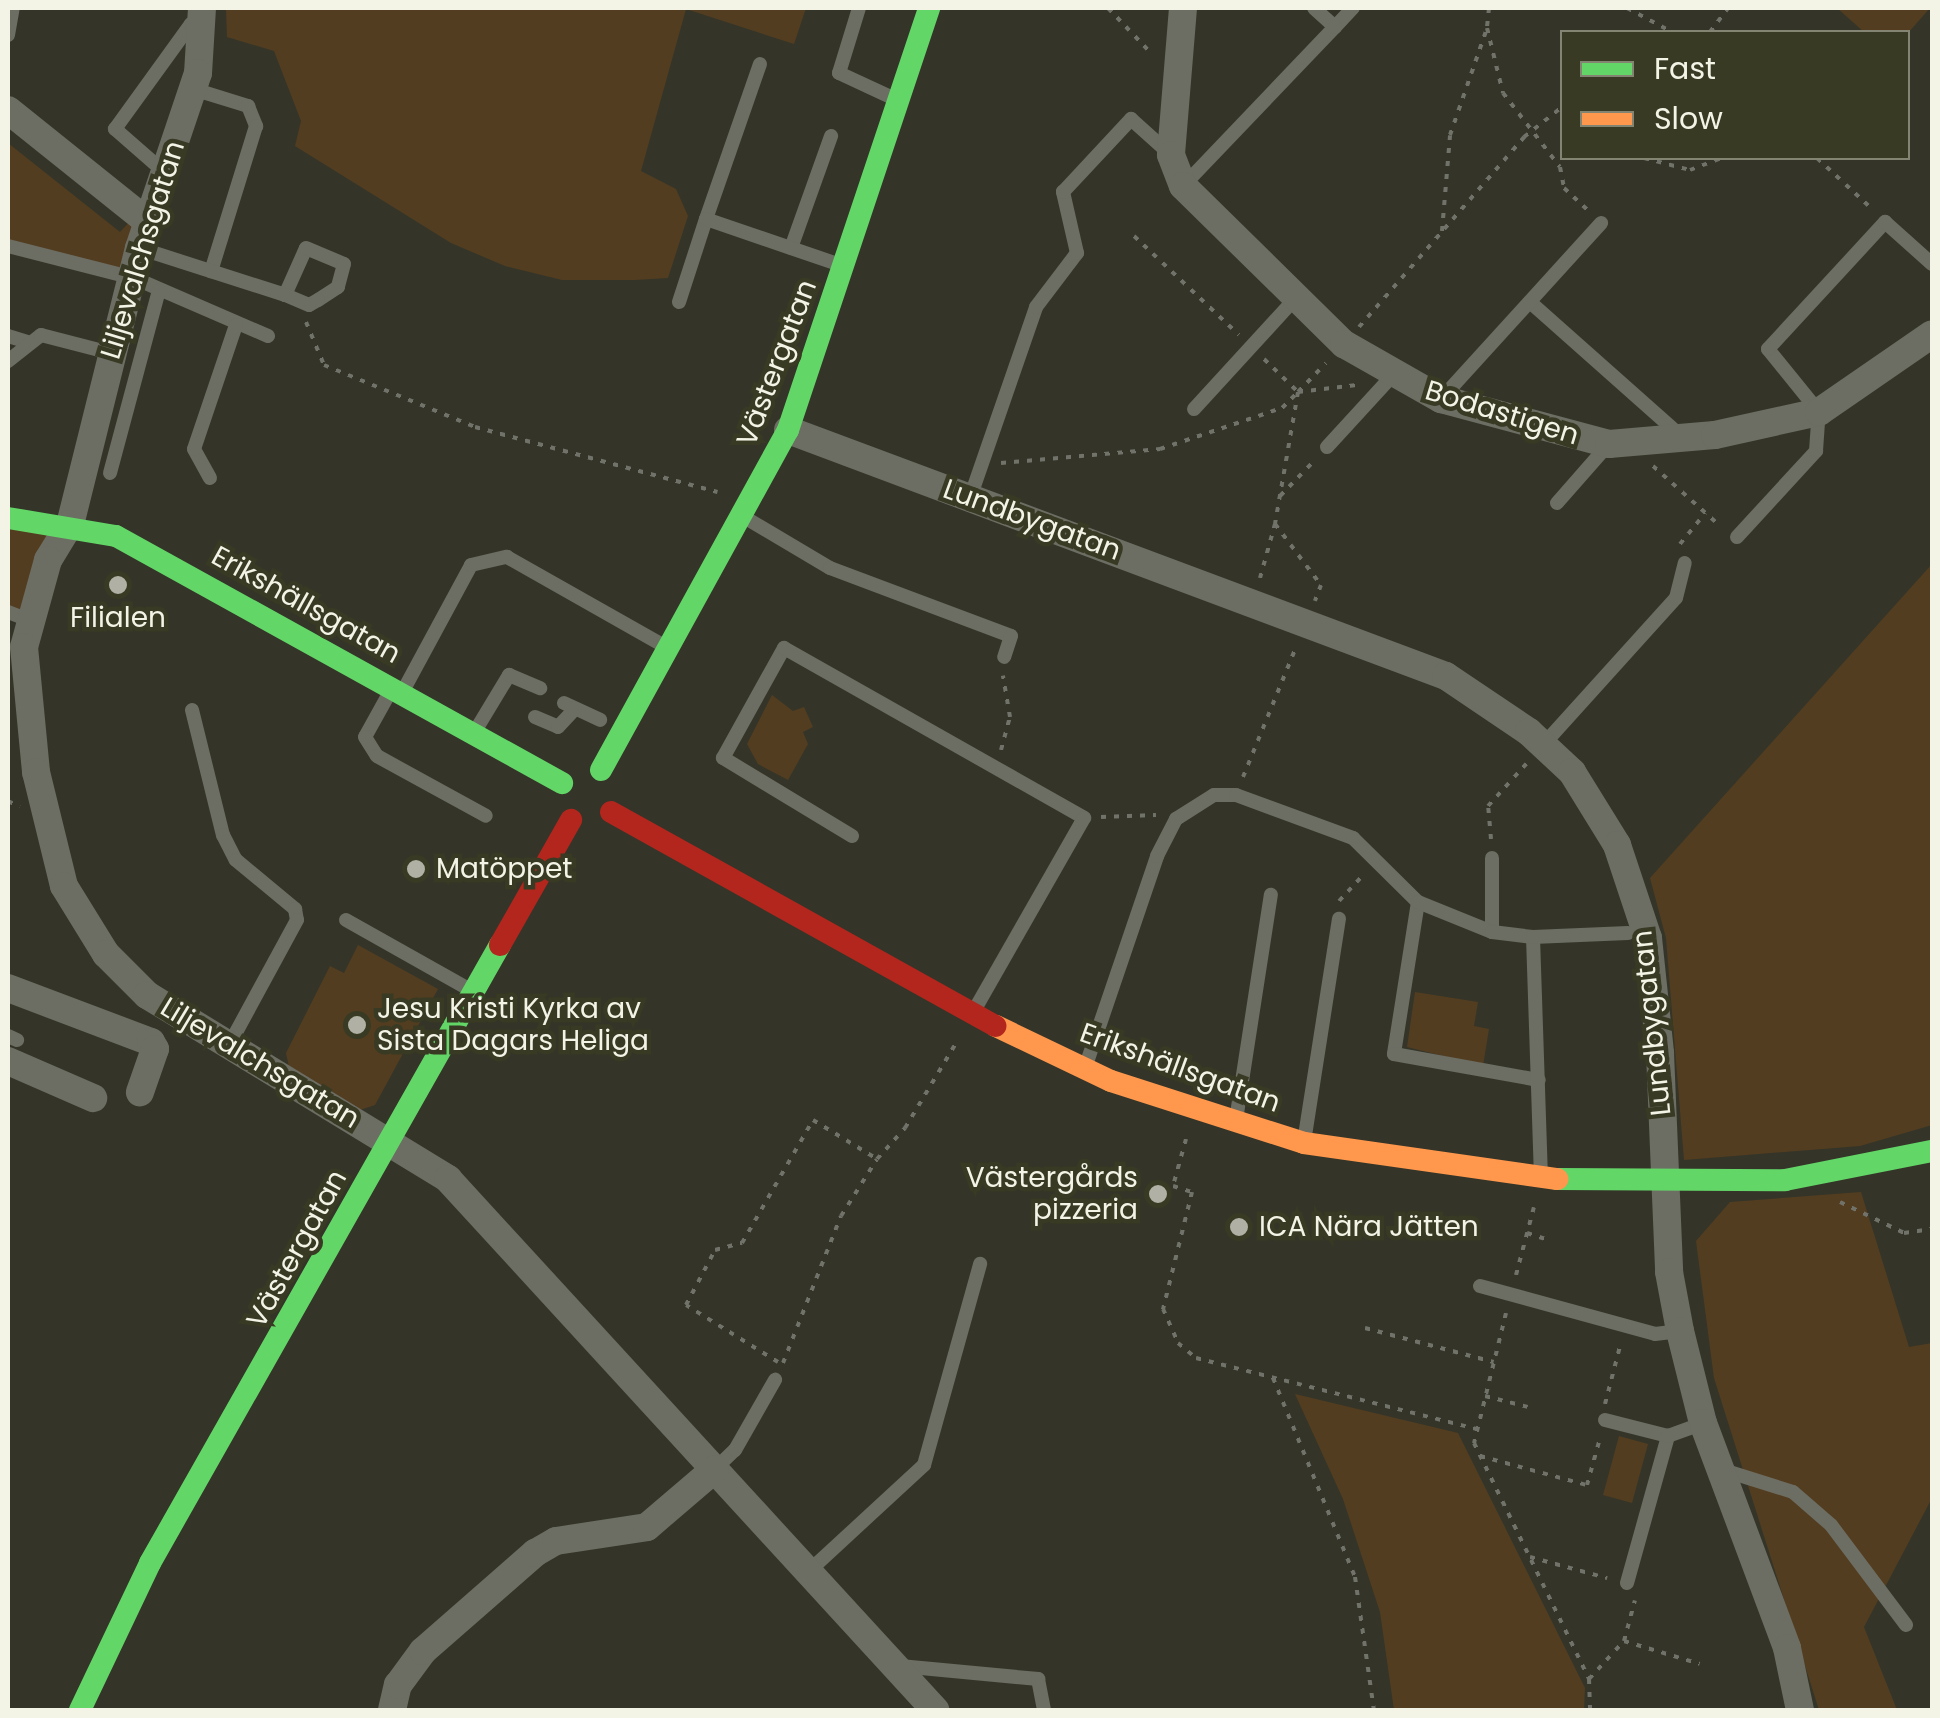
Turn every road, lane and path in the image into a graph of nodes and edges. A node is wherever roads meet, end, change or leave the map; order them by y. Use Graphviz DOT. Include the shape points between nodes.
graph roads {
  1 [pos="12,8"];
  2 [pos="860,8"];
  3 [pos="929,8"];
  4 [pos="1108,8"];
  5 [pos="1182,8"];
  6 [pos="1314,8"];
  7 [pos="1352,8"];
  8 [pos="1489,8"];
  9 [pos="1627,8"];
  10 [pos="1728,8"];
  11 [pos="204,16"];
  12 [pos="1335,27"];
  13 [pos="1487,28"];
  14 [pos="1668,30"];
  15 [pos="1712,30"];
  16 [pos="8,35"];
  17 [pos="760,64"];
  18 [pos="1176,85"];
  19 [pos="192,89"];
  20 [pos="900,101"];
  21 [pos="1560,108"];
  22 [pos="8,110"];
  23 [pos="1534,128"];
  24 [pos="830,136"];
  25 [pos="1171,154"];
  26 [pos="1652,160"];
  27 [pos="1717,160"];
  28 [pos="1819,160"];
  29 [pos="167,166"];
  30 [pos="1182,186"];
  31 [pos="706,219"];
  32 [pos="1885,222"];
  33 [pos="1601,223"];
  34 [pos="1442,232"];
  35 [pos="144,235"];
  36 [pos="1134,236"];
  37 [pos="8,246"];
  38 [pos="791,248"];
  39 [pos="1932,264"];
  40 [pos="844,267"];
  41 [pos="211,272"];
  42 [pos="146,284"];
  43 [pos="292,298"];
  44 [pos="1294,300"];
  45 [pos="679,302"];
  46 [pos="1530,302"];
  47 [pos="236,325"];
  48 [pos="1932,334"];
  49 [pos="8,336"];
  50 [pos="268,336"];
  51 [pos="28,342"];
  52 [pos="1344,344"];
  53 [pos="1251,347"];
  54 [pos="111,353"];
  55 [pos="8,361"];
  56 [pos="1387,381"];
  57 [pos="1298,392"];
  58 [pos="1441,400"];
  59 [pos="1194,410"];
  60 [pos="1819,412"];
  61 [pos="788,430"];
  62 [pos="1682,437"];
  63 [pos="1618,443"];
  64 [pos="1327,447"];
  65 [pos="982,465"];
  66 [pos="110,473"];
  67 [pos="210,478"];
  68 [pos="726,494"];
  69 [pos="1280,496"];
  70 [pos="970,498"];
  71 [pos="1557,502"];
  72 [pos="1705,513"];
  73 [pos="744,517"];
  74 [pos="8,518"];
  75 [pos="70,524"];
  76 [pos="1274,524"];
  77 [pos="1737,537"];
  78 [pos="1685,563"];
  79 [pos="1254,602"];
  80 [pos="19,616"];
  81 [pos="1306,622"];
  82 [pos="669,649"];
  83 [pos="1004,656"];
  84 [pos="540,688"];
  85 [pos="397,689"];
  86 [pos="496,694"];
  87 [pos="512,704"];
  88 [pos="192,710"];
  89 [pos="536,717"];
  90 [pos="600,720"];
  91 [pos="474,733"];
  92 [pos="1543,745"];
  93 [pos="996,769"];
  94 [pos="601,770"];
  95 [pos="562,783"];
  96 [pos="1236,795"];
  97 [pos="611,812"];
  98 [pos="486,816"];
  99 [pos="1084,818"];
  100 [pos="1176,819"];
  101 [pos="571,820"];
  102 [pos="852,836"];
  103 [pos="1492,858"];
  104 [pos="1377,862"];
  105 [pos="1271,895"];
  106 [pos="1418,902"];
  107 [pos="1339,919"];
  108 [pos="346,920"];
  109 [pos="1492,932"];
  110 [pos="1628,934"];
  111 [pos="1533,937"];
  112 [pos="8,988"];
  113 [pos="474,993"];
  114 [pos="966,1025"];
  115 [pos="11,1046"];
  116 [pos="227,1049"];
  117 [pos="1085,1068"];
  118 [pos="1539,1080"];
  119 [pos="140,1092"];
  120 [pos="93,1098"];
  121 [pos="1236,1121"];
  122 [pos="1188,1131"];
  123 [pos="392,1141"];
  124 [pos="1304,1143"];
  125 [pos="1932,1151"];
  126 [pos="877,1159"];
  127 [pos="1541,1178"];
  128 [pos="1667,1183"];
  129 [pos="1825,1200"];
  130 [pos="1932,1229"];
  131 [pos="1527,1233"];
  132 [pos="1551,1241"];
  133 [pos="980,1264"];
  134 [pos="1480,1286"];
  135 [pos="1511,1294"];
  136 [pos="1625,1326"];
  137 [pos="1365,1328"];
  138 [pos="1680,1331"];
  139 [pos="1494,1362"];
  140 [pos="782,1364"];
  141 [pos="1272,1378"];
  142 [pos="775,1380"];
  143 [pos="1485,1396"];
  144 [pos="1528,1407"];
  145 [pos="1605,1420"];
  146 [pos="1703,1423"];
  147 [pos="1477,1429"];
  148 [pos="1668,1436"];
  149 [pos="1480,1456"];
  150 [pos="714,1469"];
  151 [pos="1723,1470"];
  152 [pos="1530,1557"];
  153 [pos="808,1572"];
  154 [pos="1627,1583"];
  155 [pos="1906,1625"];
  156 [pos="1624,1641"];
  157 [pos="1700,1664"];
  158 [pos="894,1666"];
  159 [pos="1589,1679"];
  160 [pos="80,1710"];
  161 [pos="392,1710"];
  162 [pos="935,1710"];
  163 [pos="1044,1710"];
  164 [pos="1374,1710"];
  165 [pos="1590,1710"];
  166 [pos="1800,1710"];
  1 -- 16 [label="lane"];
  2 -- 20 [label="lane" via="839,73"];
  3 -- 20 [label="street, Västergatan"];
  4 -- 18 [label="path"];
  5 -- 18 [label="street, Bodastigen"];
  6 -- 12 [label="lane"];
  7 -- 12 [label="lane"];
  8 -- 13 [label="path"];
  9 -- 14 [label="path"];
  10 -- 15 [label="path"];
  11 -- 19 [label="street, Liljevalchsgatan"];
  11 -- 29 [label="lane" via="190,24 115,129 141,154"];
  12 -- 30 [label="lane"];
  13 -- 23 [label="path" via="1504,93"];
  13 -- 34 [label="path" via="1450,135"];
  17 -- 31 [label="lane"];
  18 -- 25 [label="street, Bodastigen"];
  19 -- 29 [label="street, Liljevalchsgatan"];
  19 -- 41 [label="lane" via="248,106 256,126"];
  20 -- 40 [label="street, Västergatan"];
  21 -- 23 [label="path"];
  22 -- 35 [label="street"];
  23 -- 33 [label="path" via="1560,167 1564,188"];
  23 -- 34 [label="path"];
  24 -- 38 [label="lane"];
  25 -- 30 [label="street, Bodastigen"];
  25 -- 65 [label="lane" via="1130,119 1062,192 1077,253 1036,307"];
  26 -- 27 [label="path" via="1690,170"];
  28 -- 32 [label="path"];
  29 -- 35 [label="street, Liljevalchsgatan"];
  30 -- 44 [label="street, Bodastigen"];
  31 -- 38 [label="lane"];
  31 -- 45 [label="lane"];
  32 -- 39 [label="lane"];
  32 -- 60 [label="lane" via="1768,349"];
  33 -- 46 [label="lane"];
  34 -- 52 [label="path"];
  35 -- 41 [label="lane"];
  35 -- 42 [label="street, Liljevalchsgatan"];
  36 -- 53 [label="path"];
  37 -- 42 [label="lane"];
  38 -- 40 [label="lane"];
  40 -- 61 [label="street, Västergatan"];
  41 -- 43 [label="lane"];
  42 -- 47 [label="lane"];
  42 -- 54 [label="street, Liljevalchsgatan"];
  42 -- 66 [label="lane"];
  43 -- 68 [label="path" via="324,366 476,427"];
  44 -- 52 [label="street, Bodastigen"];
  44 -- 53 [label="lane"];
  46 -- 58 [label="lane"];
  46 -- 62 [label="lane"];
  47 -- 50 [label="lane"];
  47 -- 67 [label="lane" via="194,449"];
  48 -- 60 [label="street, Bodastigen"];
  49 -- 51 [label="lane"];
  51 -- 54 [label="lane" via="41,335"];
  51 -- 55 [label="lane"];
  52 -- 56 [label="street, Bodastigen"];
  52 -- 57 [label="path"];
  53 -- 57 [label="path"];
  53 -- 59 [label="lane"];
  54 -- 75 [label="street, Liljevalchsgatan"];
  56 -- 57 [label="path"];
  56 -- 58 [label="street, Bodastigen"];
  56 -- 64 [label="lane"];
  57 -- 65 [label="path" via="1282,408 1160,449"];
  57 -- 69 [label="path"];
  58 -- 63 [label="street, Bodastigen"];
  60 -- 62 [label="street, Bodastigen"];
  60 -- 77 [label="lane" via="1816,451"];
  61 -- 70 [label="street, Lundbygatan"];
  61 -- 73 [label="street, Västergatan"];
  62 -- 63 [label="street, Bodastigen"];
  63 -- 71 [label="lane"];
  63 -- 72 [label="path"];
  64 -- 69 [label="path"];
  65 -- 70 [label="lane"];
  69 -- 76 [label="path"];
  70 -- 79 [label="street, Lundbygatan"];
  72 -- 77 [label="path"];
  72 -- 78 [label="path" via="1679,543"];
  73 -- 82 [label="street, Västergatan"];
  73 -- 83 [label="lane" via="830,568 1011,636"];
  74 -- 75 [label="street, Erikshällsgatan"];
  75 -- 80 [label="street, Liljevalchsgatan"];
  75 -- 85 [label="street, Erikshällsgatan" via="116,536"];
  76 -- 79 [label="path"];
  76 -- 81 [label="path" via="1321,585"];
  78 -- 92 [label="lane" via="1676,598"];
  79 -- 81 [label="street, Lundbygatan"];
  80 -- 116 [label="street, Liljevalchsgatan" via="36,772 64,886 125,977"];
  81 -- 92 [label="street, Lundbygatan" via="1446,676"];
  81 -- 96 [label="path"];
  82 -- 85 [label="lane" via="507,557 471,566"];
  82 -- 94 [label="street, Västergatan"];
  83 -- 93 [label="path" via="1010,717"];
  84 -- 86 [label="lane" via="515,674"];
  85 -- 91 [label="street, Erikshällsgatan"];
  85 -- 98 [label="lane" via="365,737 377,756"];
  86 -- 87 [label="lane"];
  86 -- 91 [label="lane"];
  88 -- 116 [label="lane" via="229,847 296,909 297,920"];
  89 -- 90 [label="lane" via="558,727 570,706"];
  91 -- 95 [label="street, Erikshällsgatan"];
  92 -- 103 [label="path" via="1488,806"];
  92 -- 128 [label="street, Lundbygatan" via="1572,772 1617,846 1648,938"];
  93 -- 99 [label="lane"];
  93 -- 102 [label="lane" via="784,648 723,758"];
  94 -- 95 [label="street" via="576,770"];
  94 -- 97 [label="street" via="614,785"];
  95 -- 101 [label="street" via="561,808"];
  96 -- 100 [label="lane" via="1214,795"];
  96 -- 104 [label="lane" via="1353,838"];
  97 -- 101 [label="street" via="586,825"];
  97 -- 114 [label="street, Erikshällsgatan"];
  99 -- 100 [label="path" via="1145,813"];
  99 -- 114 [label="lane"];
  100 -- 117 [label="lane" via="1157,856"];
  101 -- 113 [label="street, Västergatan"];
  103 -- 109 [label="lane"];
  104 -- 106 [label="lane"];
  104 -- 107 [label="path" via="1339,898"];
  105 -- 121 [label="lane"];
  106 -- 109 [label="lane"];
  106 -- 118 [label="lane" via="1394,1054"];
  107 -- 124 [label="lane"];
  108 -- 113 [label="lane"];
  109 -- 111 [label="lane"];
  110 -- 111 [label="lane"];
  111 -- 118 [label="lane"];
  112 -- 119 [label="street" via="151,1042 155,1049"];
  113 -- 123 [label="street, Västergatan"];
  114 -- 117 [label="street, Erikshällsgatan"];
  114 -- 126 [label="path" via="905,1128"];
  115 -- 120 [label="street"];
  116 -- 123 [label="street, Liljevalchsgatan"];
  117 -- 121 [label="street, Erikshällsgatan"];
  118 -- 127 [label="lane"];
  121 -- 124 [label="street, Erikshällsgatan"];
  122 -- 141 [label="path" via="1173,1186 1192,1192 1163,1309 1168,1328 1196,1358"];
  123 -- 150 [label="street, Liljevalchsgatan" via="448,1179"];
  123 -- 160 [label="street, Västergatan" via="150,1563"];
  124 -- 127 [label="street, Erikshällsgatan"];
  125 -- 128 [label="street, Erikshällsgatan" via="1785,1180"];
  126 -- 140 [label="path" via="842,1216"];
  126 -- 140 [label="path" via="812,1120 742,1243 716,1250 686,1306"];
  127 -- 128 [label="street, Erikshällsgatan"];
  127 -- 131 [label="path"];
  128 -- 138 [label="street, Lundbygatan" via="1668,1272"];
  129 -- 130 [label="path" via="1850,1203 1904,1233"];
  131 -- 132 [label="path"];
  131 -- 135 [label="path"];
  133 -- 153 [label="lane" via="924,1464"];
  134 -- 135 [label="lane"];
  135 -- 136 [label="lane"];
  135 -- 139 [label="path"];
  136 -- 138 [label="lane" via="1655,1334"];
  136 -- 145 [label="path"];
  137 -- 139 [label="path"];
  138 -- 146 [label="street, Lundbygatan"];
  139 -- 143 [label="path"];
  140 -- 142 [label="path"];
  141 -- 147 [label="path"];
  141 -- 164 [label="path" via="1355,1577"];
  142 -- 150 [label="lane" via="735,1450"];
  143 -- 144 [label="path"];
  143 -- 147 [label="path"];
  145 -- 148 [label="lane"];
  145 -- 149 [label="path" via="1588,1485"];
  146 -- 148 [label="lane"];
  146 -- 151 [label="street, Lundbygatan"];
  147 -- 149 [label="path"];
  148 -- 154 [label="lane"];
  149 -- 152 [label="path"];
  150 -- 153 [label="street, Liljevalchsgatan"];
  150 -- 161 [label="street" via="647,1527 556,1541 534,1553 422,1652 398,1685"];
  151 -- 155 [label="lane" via="1793,1492 1832,1525"];
  151 -- 166 [label="street, Lundbygatan" via="1786,1648"];
  152 -- 154 [label="path"];
  152 -- 159 [label="path"];
  153 -- 158 [label="street, Liljevalchsgatan"];
  154 -- 156 [label="path" via="1636,1598"];
  156 -- 157 [label="path"];
  156 -- 159 [label="path"];
  158 -- 162 [label="street, Liljevalchsgatan"];
  158 -- 163 [label="lane" via="1038,1680"];
  159 -- 165 [label="path"];
}
